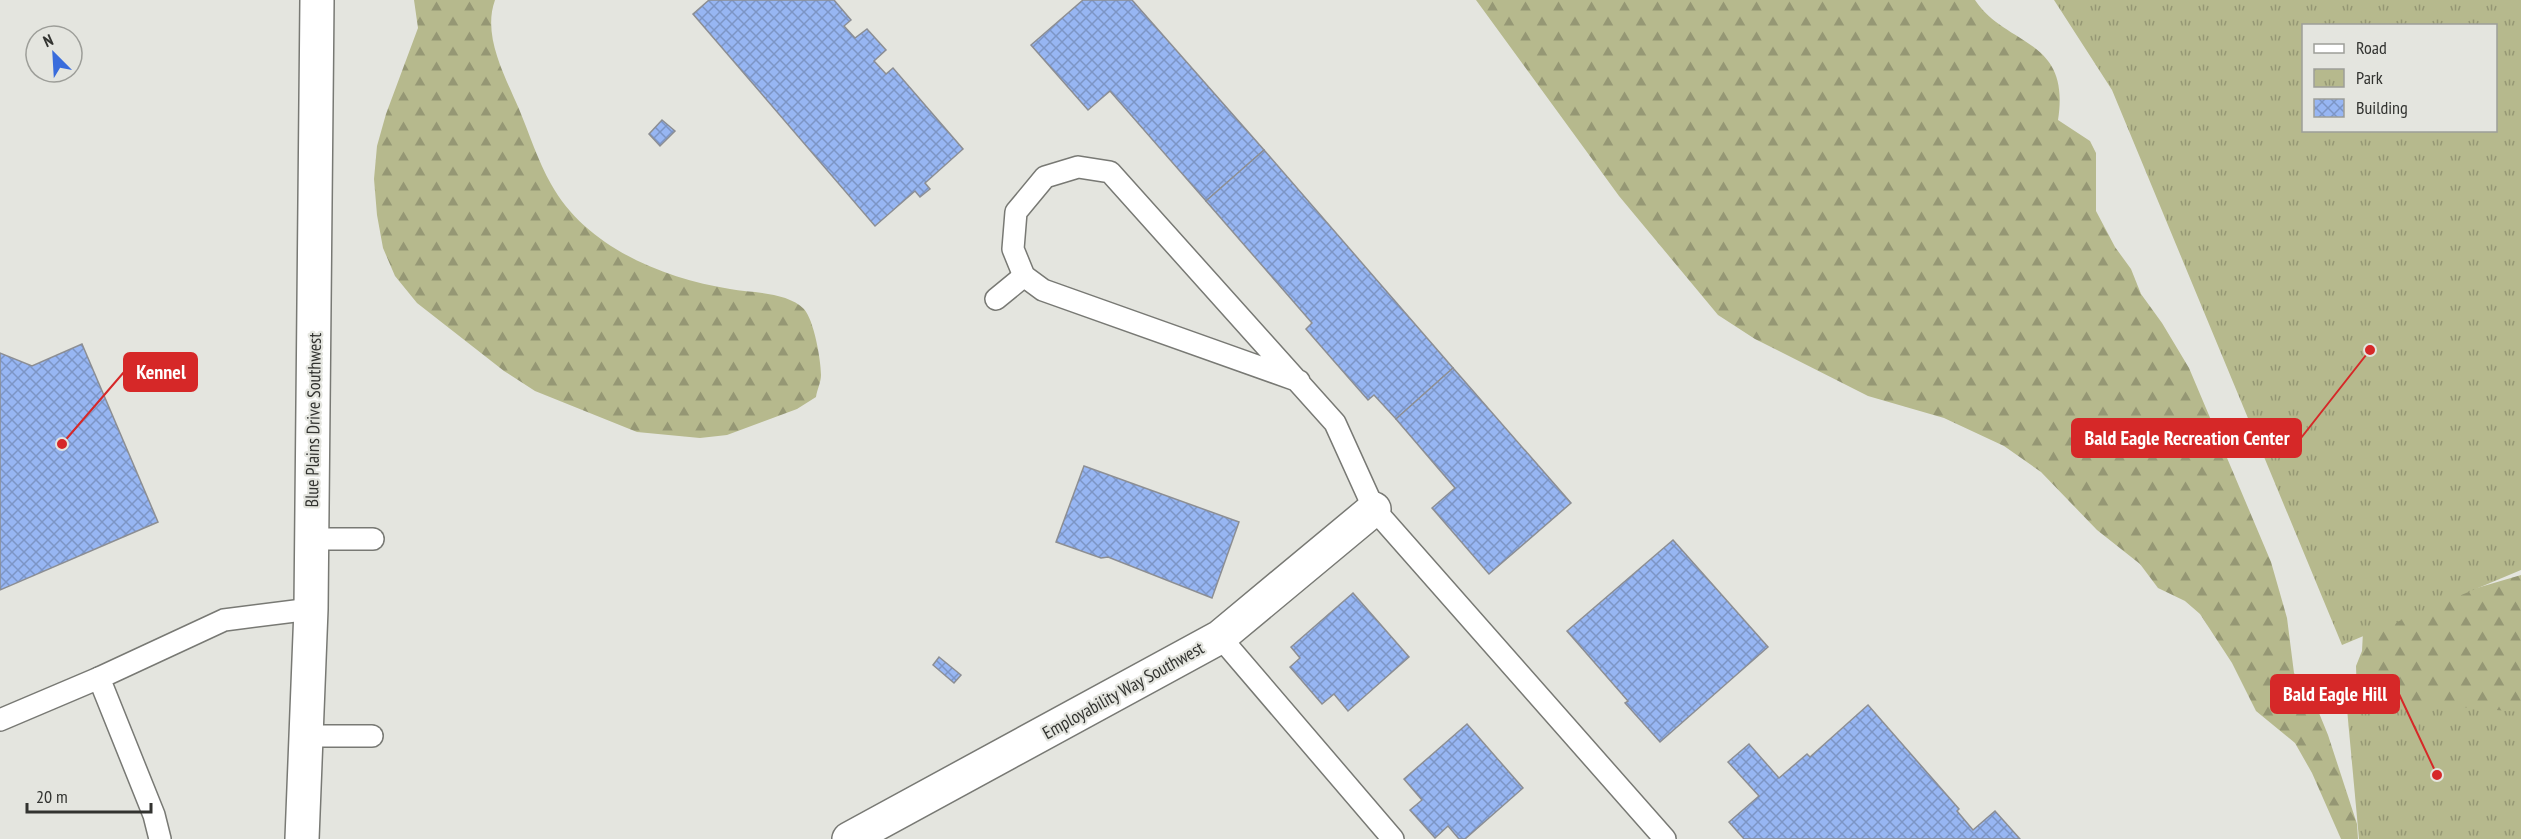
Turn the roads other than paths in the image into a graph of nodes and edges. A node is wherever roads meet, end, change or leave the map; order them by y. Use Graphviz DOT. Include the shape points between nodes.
graph roads {
  1 [pos="317,0"];
  2 [pos="1024,276"];
  3 [pos="996,299"];
  4 [pos="1299,381"];
  5 [pos="1374,509"];
  6 [pos="312,539"];
  7 [pos="373,539"];
  8 [pos="311,609"];
  9 [pos="1220,637"];
  10 [pos="99,678"];
  11 [pos="0,720"];
  12 [pos="306,736"];
  13 [pos="372,736"];
  14 [pos="160,839"];
  15 [pos="302,839"];
  16 [pos="849,839"];
  17 [pos="1394,839"];
  18 [pos="1665,839"];
  1 -- 6 [label="street, Blue Plains Drive Southwest"];
  2 -- 3 [label="lane"];
  2 -- 4 [label="lane" via="1043,291"];
  2 -- 4 [label="lane" via="1013,249 1016,212 1045,177 1078,167 1110,172"];
  4 -- 5 [label="lane" via="1335,423"];
  5 -- 9 [label="street, Employability Way Southwest"];
  5 -- 18 [label="lane"];
  6 -- 7 [label="lane"];
  6 -- 8 [label="street, Blue Plains Drive Southwest"];
  8 -- 10 [label="lane" via="224,620"];
  8 -- 12 [label="street, Blue Plains Drive Southwest"];
  9 -- 16 [label="street, Employability Way Southwest"];
  9 -- 17 [label="lane"];
  10 -- 11 [label="lane"];
  10 -- 14 [label="lane"];
  12 -- 13 [label="lane"];
  12 -- 15 [label="street, Blue Plains Drive Southwest"];
}
